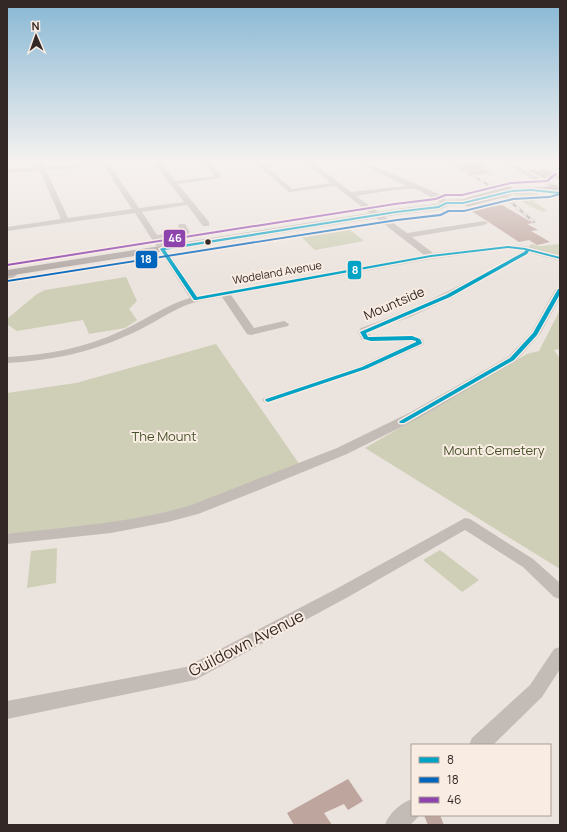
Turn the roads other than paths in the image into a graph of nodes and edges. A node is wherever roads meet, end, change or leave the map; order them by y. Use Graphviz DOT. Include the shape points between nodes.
graph roads {
  1 [pos="57,201"];
  2 [pos="131,201"];
  3 [pos="359,201"];
  4 [pos="443,201"];
  5 [pos="472,201"];
  6 [pos="189,203"];
  7 [pos="446,203"];
  8 [pos="136,210"];
  9 [pos="378,215"];
  10 [pos="66,221"];
  11 [pos="484,223"];
  12 [pos="206,224"];
  13 [pos="182,226"];
  14 [pos="7,229"];
  15 [pos="406,236"];
  16 [pos="155,238"];
  17 [pos="162,249"];
  18 [pos="528,250"];
  19 [pos="431,256"];
  20 [pos="560,258"];
  21 [pos="11,273"];
  22 [pos="7,280"];
  23 [pos="560,290"];
  24 [pos="225,294"];
  25 [pos="196,299"];
  26 [pos="284,324"];
  27 [pos="250,332"];
  28 [pos="239,334"];
  29 [pos="7,360"];
  30 [pos="268,400"];
  31 [pos="7,539"];
  32 [pos="560,593"];
  33 [pos="560,654"];
  34 [pos="7,710"];
  35 [pos="481,744"];
  36 [pos="411,810"];
  37 [pos="395,825"];
  1 -- 10 [label="street"];
  2 -- 8 [label="street"];
  3 -- 9 [label="street"];
  4 -- 7 [label="street"];
  5 -- 7 [label="main road, bridge"];
  6 -- 8 [label="street"];
  6 -- 12 [label="street"];
  7 -- 9 [label="main road"];
  8 -- 10 [label="street"];
  8 -- 16 [label="street"];
  9 -- 15 [label="street"];
  9 -- 17 [label="main road"];
  10 -- 14 [label="street"];
  11 -- 15 [label="street"];
  13 -- 16 [label="street" via="185,233"];
  15 -- 19 [label="street"];
  16 -- 17 [label="street"];
  17 -- 21 [label="main road"];
  17 -- 25 [label="street"];
  18 -- 19 [label="street, Wodeland Avenue" via="508,247"];
  18 -- 20 [label="street, Wodeland Avenue"];
  18 -- 30 [label="street, Mountside" via="466,287 363,332 366,338 370,339 412,338 419,343 399,354 342,376"];
  19 -- 24 [label="street, Wodeland Avenue"];
  21 -- 22 [label="street"];
  23 -- 31 [label="street" via="535,334 512,359 415,415 342,451 250,489 168,517 111,528"];
  24 -- 25 [label="street, Wodeland Avenue"];
  24 -- 27 [label="street"];
  25 -- 29 [label="street, Wodeland Avenue" via="169,308 137,328 99,343 60,354 25,360"];
  26 -- 27 [label="street"];
  27 -- 28 [label="street"];
  32 -- 34 [label="street, Guildown Avenue" via="528,563 465,523 342,593 189,674"];
  33 -- 35 [label="street" via="536,691"];
  36 -- 37 [label="street"];
}
